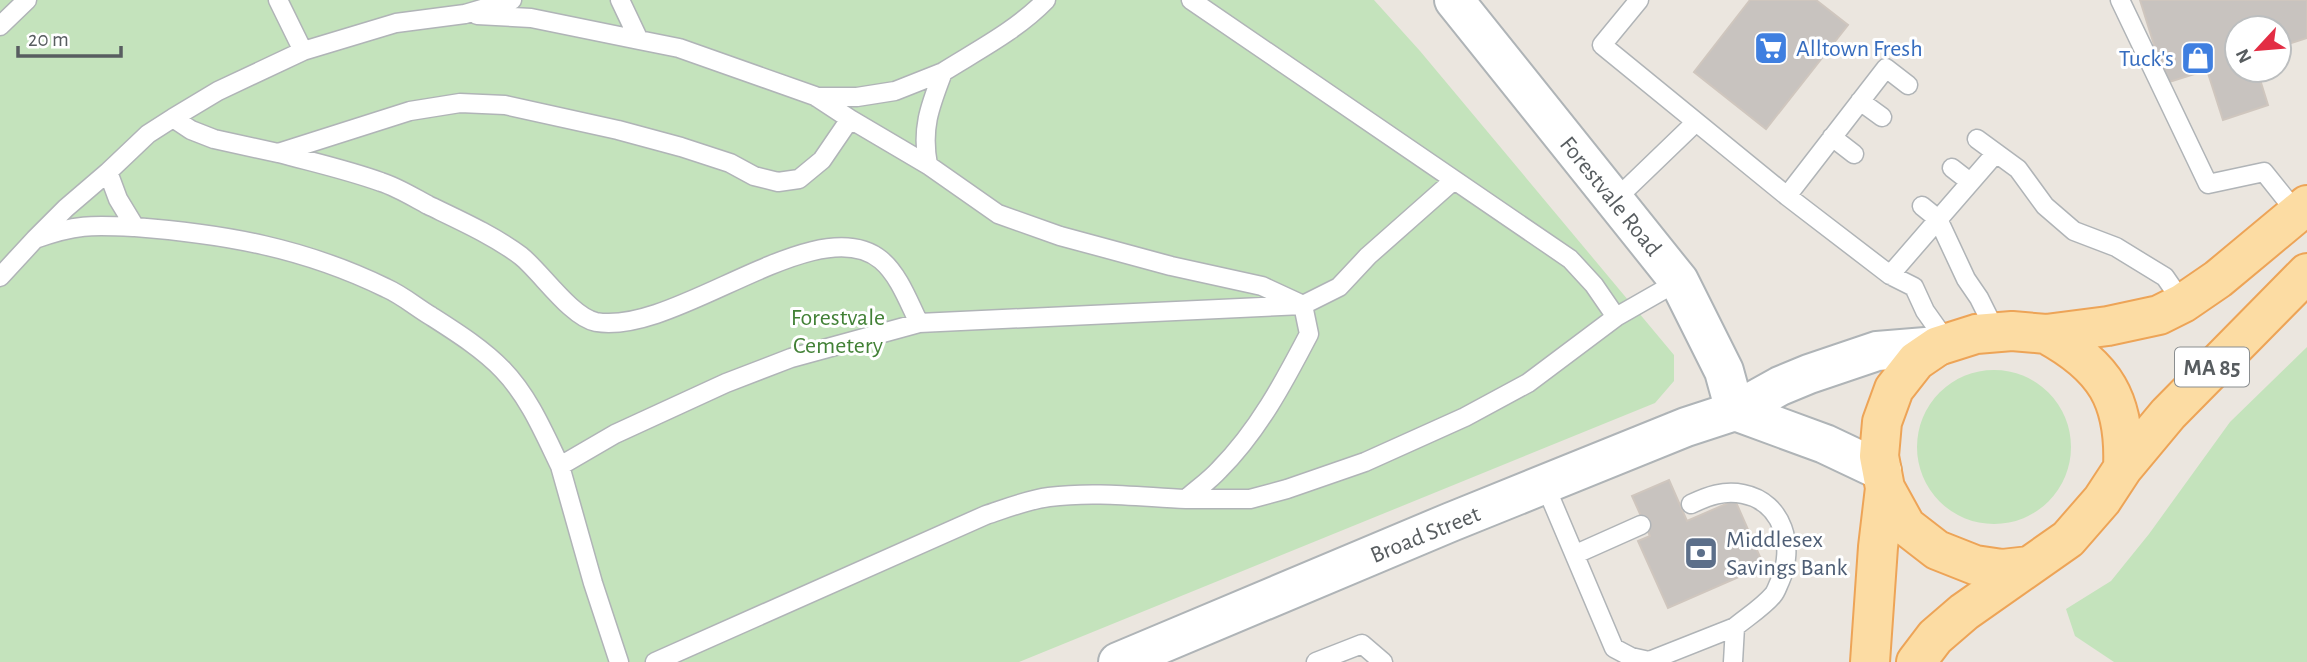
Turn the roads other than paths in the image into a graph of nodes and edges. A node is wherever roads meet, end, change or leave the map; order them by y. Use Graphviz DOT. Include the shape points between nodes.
graph roads {
  1 [pos="27,0"];
  2 [pos="278,0"];
  3 [pos="512,0"];
  4 [pos="620,0"];
  5 [pos="1046,0"];
  6 [pos="1191,0"];
  7 [pos="1454,0"];
  8 [pos="1639,0"];
  9 [pos="2120,0"];
  10 [pos="465,14"];
  11 [pos="0,26"];
  12 [pos="639,40"];
  13 [pos="303,51"];
  14 [pos="943,72"];
  15 [pos="1908,85"];
  16 [pos="815,96"];
  17 [pos="1860,101"];
  18 [pos="1882,117"];
  19 [pos="173,118"];
  20 [pos="850,119"];
  21 [pos="1696,122"];
  22 [pos="1832,137"];
  23 [pos="1977,139"];
  24 [pos="278,153"];
  25 [pos="1995,153"];
  26 [pos="1854,154"];
  27 [pos="928,165"];
  28 [pos="1952,168"];
  29 [pos="108,172"];
  30 [pos="1454,180"];
  31 [pos="1970,182"];
  32 [pos="1787,196"];
  33 [pos="1615,200"];
  34 [pos="1922,206"];
  35 [pos="2304,214"];
  36 [pos="1938,219"];
  37 [pos="135,228"];
  38 [pos="35,239"];
  39 [pos="2307,273"];
  40 [pos="1890,275"];
  41 [pos="0,278"];
  42 [pos="1679,281"];
  43 [pos="2183,303"];
  44 [pos="1303,305"];
  45 [pos="1616,317"];
  46 [pos="919,323"];
  47 [pos="1996,332"];
  48 [pos="2046,334"];
  49 [pos="1942,344"];
  50 [pos="1735,411"];
  51 [pos="560,466"];
  52 [pos="2123,468"];
  53 [pos="1883,480"];
  54 [pos="1545,485"];
  55 [pos="1186,499"];
  56 [pos="1691,504"];
  57 [pos="1641,525"];
  58 [pos="1576,554"];
  59 [pos="2029,566"];
  60 [pos="1735,626"];
  61 [pos="619,662"];
  62 [pos="655,662"];
  63 [pos="1118,662"];
  64 [pos="1316,662"];
  65 [pos="1383,662"];
  66 [pos="1733,662"];
  67 [pos="1870,662"];
  68 [pos="1916,662"];
  1 -- 11 [label="lane"];
  2 -- 13 [label="lane"];
  3 -- 10 [label="lane"];
  4 -- 12 [label="lane"];
  5 -- 14 [label="lane" via="994,41"];
  6 -- 30 [label="lane"];
  7 -- 33 [label="main road, Forestvale Road"];
  8 -- 21 [label="lane" via="1602,45"];
  9 -- 35 [label="lane" via="2208,184 2264,172"];
  10 -- 12 [label="lane" via="531,18"];
  10 -- 13 [label="lane" via="396,23"];
  12 -- 16 [label="lane" via="679,48"];
  13 -- 19 [label="lane"];
  14 -- 16 [label="lane" via="895,91 858,97"];
  14 -- 27 [label="lane" via="926,117"];
  15 -- 17 [label="lane" via="1886,68"];
  16 -- 20 [label="lane"];
  17 -- 18 [label="lane"];
  17 -- 22 [label="lane"];
  19 -- 24 [label="lane" via="214,139"];
  19 -- 29 [label="lane" via="148,134"];
  20 -- 24 [label="lane" via="822,160 799,179 778,182 681,147 505,105 460,103 410,111"];
  20 -- 27 [label="lane"];
  21 -- 32 [label="lane"];
  21 -- 33 [label="lane"];
  22 -- 26 [label="lane"];
  22 -- 32 [label="lane"];
  23 -- 25 [label="lane"];
  24 -- 46 [label="lane" via="382,182 471,226 521,256 581,316 595,322 622,322 662,313 778,262 827,247 862,249 882,261"];
  25 -- 31 [label="lane"];
  25 -- 43 [label="lane" via="2018,169 2045,206 2074,231 2116,247 2165,277"];
  27 -- 44 [label="lane" via="998,214 1084,243 1262,286"];
  28 -- 31 [label="lane"];
  29 -- 37 [label="lane"];
  29 -- 38 [label="lane"];
  30 -- 44 [label="lane" via="1339,287"];
  30 -- 45 [label="lane" via="1570,259"];
  31 -- 36 [label="lane"];
  32 -- 40 [label="lane"];
  33 -- 42 [label="main road, Forestvale Road"];
  34 -- 36 [label="lane"];
  35 -- 43 [label="main road, MA 85"];
  36 -- 40 [label="lane"];
  36 -- 47 [label="lane"];
  37 -- 38 [label="lane" via="91,225"];
  37 -- 51 [label="lane" via="275,246 336,265 389,289 455,331 504,370 531,408"];
  38 -- 41 [label="lane"];
  39 -- 52 [label="main road, MA 85" via="2203,376"];
  40 -- 49 [label="lane" via="1914,287"];
  42 -- 45 [label="lane"];
  42 -- 50 [label="main road, Forestvale Road" via="1724,371"];
  43 -- 48 [label="main road, MA 85" via="2159,315"];
  44 -- 46 [label="lane"];
  44 -- 55 [label="lane" via="1309,334 1287,376 1249,436 1219,472"];
  45 -- 55 [label="lane" via="1528,383 1365,462 1250,499"];
  46 -- 51 [label="lane" via="791,358 726,383 615,434"];
  47 -- 48 [label="main road, MA 85"];
  47 -- 49 [label="main road, MA 85"];
  48 -- 52 [label="main road" via="2071,347 2108,387 2125,440"];
  49 -- 50 [label="main road, Broad Street" via="1877,351 1780,386"];
  49 -- 53 [label="main road, MA 85" via="1916,361 1894,389 1882,422 1879,456"];
  50 -- 53 [label="main road" via="1816,440"];
  50 -- 54 [label="main road, Broad Street"];
  51 -- 61 [label="lane"];
  52 -- 59 [label="main road, MA 85" via="2068,539"];
  53 -- 59 [label="main road" via="1906,526 1937,551 1975,565"];
  53 -- 67 [label="main road, MA 85"];
  54 -- 58 [label="lane"];
  54 -- 63 [label="main road, Broad Street"];
  55 -- 62 [label="lane" via="1106,495 1021,503"];
  56 -- 60 [label="lane" via="1714,494 1744,494 1767,505 1782,523 1788,548 1774,595"];
  57 -- 58 [label="lane"];
  58 -- 60 [label="lane" via="1615,648 1631,657 1648,661"];
  59 -- 68 [label="main road, MA 85" via="1964,612 1935,637"];
  60 -- 66 [label="lane"];
  64 -- 65 [label="lane" via="1362,643"];
}
